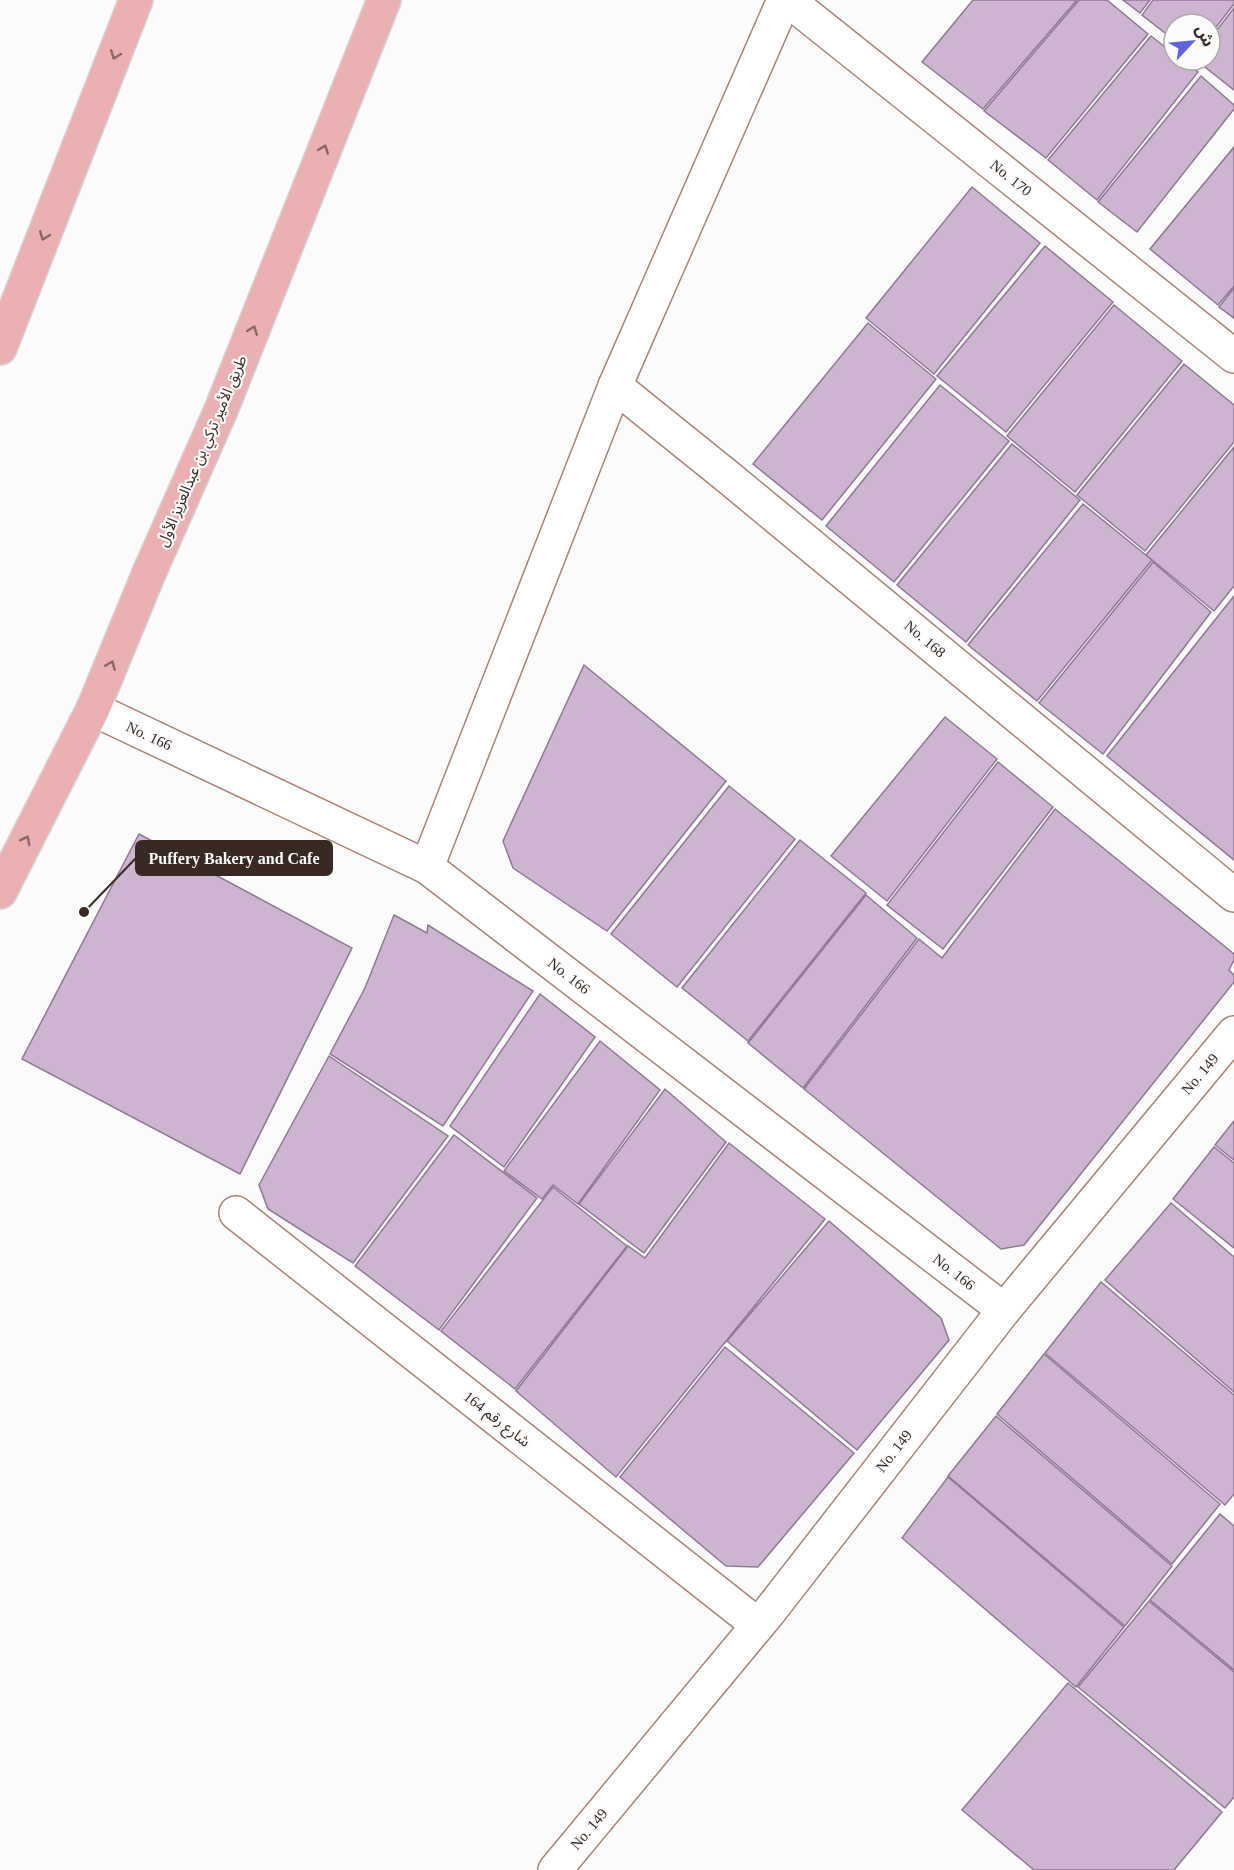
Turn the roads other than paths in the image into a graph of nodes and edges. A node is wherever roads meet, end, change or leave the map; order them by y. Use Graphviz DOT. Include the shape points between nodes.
graph roads {
  1 [pos="136,0"];
  2 [pos="384,0"];
  3 [pos="786,0"];
  4 [pos="0,348"];
  5 [pos="1234,356"];
  6 [pos="615,386"];
  7 [pos="93,709"];
  8 [pos="427,867"];
  9 [pos="0,892"];
  10 [pos="1234,895"];
  11 [pos="1234,1033"];
  12 [pos="236,1213"];
  13 [pos="1004,1310"];
  14 [pos="758,1625"];
  15 [pos="555,1870"];
  1 -- 4 [label="main road, one-way"];
  7 -- 2 [label="main road, طريق الأمير تركي بن عبدالعزيز الأول, one-way" via="221,410"];
  3 -- 5 [label="street, No. 170"];
  3 -- 6 [label="street"];
  6 -- 8 [label="street"];
  6 -- 10 [label="street, No. 168"];
  7 -- 8 [label="street, No. 166"];
  9 -- 7 [label="main road, طريق الأمير تركي بن عبدالعزيز الأول, one-way"];
  8 -- 13 [label="street, No. 166"];
  11 -- 13 [label="street, No. 149"];
  12 -- 14 [label="street, شارع رقم 164"];
  13 -- 14 [label="street, No. 149"];
  14 -- 15 [label="street, No. 149"];
}
